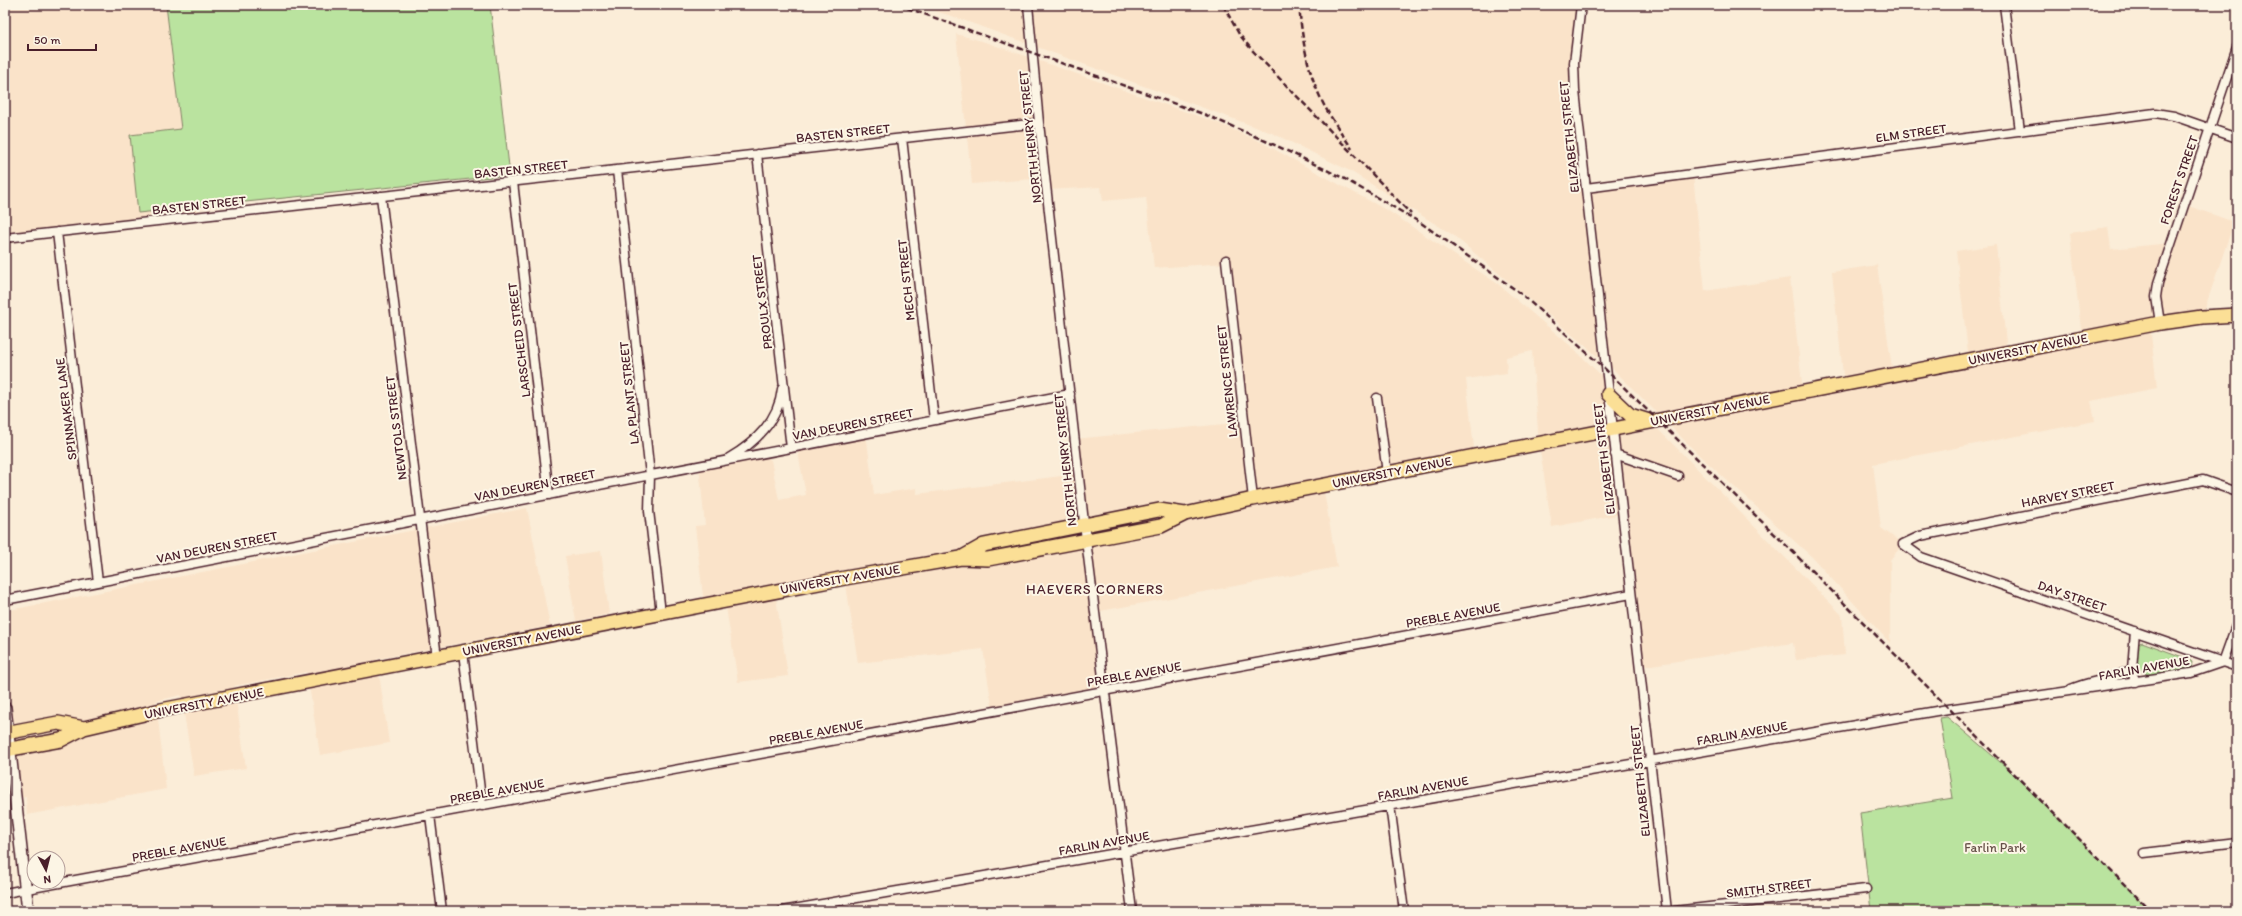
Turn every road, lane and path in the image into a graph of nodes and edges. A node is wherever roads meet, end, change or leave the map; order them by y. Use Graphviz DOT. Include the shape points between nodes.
graph roads {
  1 [pos="1028,5"];
  2 [pos="1581,5"];
  3 [pos="2004,5"];
  4 [pos="2237,47"];
  5 [pos="1039,123"];
  6 [pos="2209,129"];
  7 [pos="2020,131"];
  8 [pos="902,138"];
  9 [pos="2237,138"];
  10 [pos="757,154"];
  11 [pos="617,170"];
  12 [pos="513,182"];
  13 [pos="1586,188"];
  14 [pos="381,196"];
  15 [pos="58,232"];
  16 [pos="5,238"];
  17 [pos="1226,260"];
  18 [pos="2237,315"];
  19 [pos="2160,323"];
  20 [pos="783,378"];
  21 [pos="1070,394"];
  22 [pos="1608,394"];
  23 [pos="1377,398"];
  24 [pos="934,420"];
  25 [pos="1651,422"];
  26 [pos="1612,430"];
  27 [pos="791,448"];
  28 [pos="1616,454"];
  29 [pos="720,462"];
  30 [pos="1387,474"];
  31 [pos="650,475"];
  32 [pos="1678,476"];
  33 [pos="2237,492"];
  34 [pos="549,495"];
  35 [pos="1253,499"];
  36 [pos="1185,514"];
  37 [pos="419,520"];
  38 [pos="1084,525"];
  39 [pos="1086,540"];
  40 [pos="1903,544"];
  41 [pos="961,558"];
  42 [pos="98,582"];
  43 [pos="1631,594"];
  44 [pos="5,600"];
  45 [pos="661,613"];
  46 [pos="2237,623"];
  47 [pos="2134,631"];
  48 [pos="463,652"];
  49 [pos="437,658"];
  50 [pos="2223,662"];
  51 [pos="2237,667"];
  52 [pos="2132,669"];
  53 [pos="2134,682"];
  54 [pos="2068,690"];
  55 [pos="1105,691"];
  56 [pos="5,708"];
  57 [pos="84,728"];
  58 [pos="6,732"];
  59 [pos="7,750"];
  60 [pos="1650,761"];
  61 [pos="1390,805"];
  62 [pos="482,806"];
  63 [pos="430,816"];
  64 [pos="2237,842"];
  65 [pos="1125,851"];
  66 [pos="2144,853"];
  67 [pos="66,882"];
  68 [pos="26,889"];
  69 [pos="1866,889"];
  70 [pos="26,890"];
  71 [pos="5,893"];
  72 [pos="28,911"];
  73 [pos="442,911"];
  74 [pos="782,911"];
  75 [pos="1132,911"];
  76 [pos="1404,911"];
  77 [pos="1667,911"];
  78 [pos="1674,911"];
  1 -- 5 [label="street, NORTH HENRY STREET"];
  2 -- 13 [label="street, ELIZABETH STREET" via="1574,63"];
  3 -- 7 [label="street"];
  4 -- 6 [label="street, FOREST STREET"];
  5 -- 8 [label="street, BASTEN STREET"];
  5 -- 21 [label="street, NORTH HENRY STREET"];
  6 -- 7 [label="street, ELM STREET" via="2174,116 2155,113"];
  6 -- 9 [label="street, ELM STREET"];
  6 -- 19 [label="street, FOREST STREET" via="2158,283 2156,297"];
  7 -- 13 [label="street, ELM STREET"];
  8 -- 10 [label="street, BASTEN STREET"];
  8 -- 24 [label="street, MECH STREET"];
  10 -- 11 [label="street, BASTEN STREET"];
  10 -- 20 [label="street, PROULX STREET"];
  11 -- 12 [label="street, BASTEN STREET"];
  11 -- 31 [label="street, LA PLANT STREET"];
  12 -- 14 [label="street, BASTEN STREET"];
  12 -- 34 [label="street, LARSCHEID STREET"];
  13 -- 22 [label="street, ELIZABETH STREET"];
  14 -- 15 [label="street, BASTEN STREET"];
  14 -- 37 [label="street, NEWTOLS STREET"];
  15 -- 16 [label="street, BASTEN STREET"];
  15 -- 42 [label="street, SPINNAKER LANE"];
  17 -- 35 [label="street, LAWRENCE STREET"];
  18 -- 19 [label="main road, UNIVERSITY AVENUE" via="2202,316"];
  19 -- 25 [label="main road, UNIVERSITY AVENUE"];
  20 -- 27 [label="street, PROULX STREET"];
  20 -- 29 [label="street" via="780,401 768,425 745,448"];
  21 -- 24 [label="street, VAN DEUREN STREET"];
  21 -- 38 [label="street, NORTH HENRY STREET"];
  22 -- 25 [label="main road" via="1630,415"];
  22 -- 26 [label="street, ELIZABETH STREET"];
  23 -- 30 [label="street"];
  24 -- 27 [label="street, VAN DEUREN STREET"];
  25 -- 26 [label="main road, UNIVERSITY AVENUE"];
  26 -- 28 [label="street, ELIZABETH STREET"];
  26 -- 30 [label="main road, UNIVERSITY AVENUE"];
  27 -- 29 [label="street, VAN DEUREN STREET"];
  28 -- 32 [label="street"];
  28 -- 43 [label="street, ELIZABETH STREET"];
  29 -- 31 [label="street, VAN DEUREN STREET"];
  30 -- 35 [label="main road, UNIVERSITY AVENUE"];
  31 -- 34 [label="street, VAN DEUREN STREET"];
  31 -- 45 [label="street, LA PLANT STREET" via="649,511"];
  33 -- 40 [label="street, HARVEY STREET" via="2204,480 1920,536"];
  34 -- 37 [label="street, VAN DEUREN STREET"];
  35 -- 36 [label="main road, UNIVERSITY AVENUE"];
  36 -- 38 [label="main road, UNIVERSITY AVENUE" via="1159,510"];
  36 -- 39 [label="main road, UNIVERSITY AVENUE" via="1162,526"];
  37 -- 42 [label="street, VAN DEUREN STREET"];
  37 -- 49 [label="street, NEWTOLS STREET"];
  38 -- 39 [label="street, NORTH HENRY STREET"];
  38 -- 41 [label="main road, UNIVERSITY AVENUE" via="984,545"];
  39 -- 41 [label="main road, UNIVERSITY AVENUE" via="988,559"];
  39 -- 55 [label="street, NORTH HENRY STREET"];
  40 -- 47 [label="street, DAY STREET" via="1920,557"];
  41 -- 45 [label="main road, UNIVERSITY AVENUE"];
  42 -- 44 [label="street, VAN DEUREN STREET"];
  43 -- 55 [label="street, PREBLE AVENUE"];
  43 -- 60 [label="street, ELIZABETH STREET"];
  45 -- 48 [label="main road, UNIVERSITY AVENUE"];
  46 -- 50 [label="street"];
  47 -- 50 [label="street, DAY STREET"];
  47 -- 52 [label="street"];
  48 -- 49 [label="main road, UNIVERSITY AVENUE"];
  48 -- 62 [label="street"];
  49 -- 57 [label="main road, UNIVERSITY AVENUE" via="161,710"];
  50 -- 51 [label="street, DAY STREET"];
  50 -- 53 [label="street, FARLIN AVENUE" via="2191,673"];
  52 -- 53 [label="street"];
  52 -- 54 [label="street, FARLIN AVENUE" via="2121,675 2085,682"];
  53 -- 54 [label="street, FARLIN AVENUE" via="2086,690"];
  54 -- 60 [label="street, FARLIN AVENUE"];
  55 -- 62 [label="street, PREBLE AVENUE"];
  55 -- 65 [label="street, NORTH HENRY STREET"];
  56 -- 58 [label="street"];
  57 -- 58 [label="main road, UNIVERSITY AVENUE" via="58,723"];
  57 -- 59 [label="main road, UNIVERSITY AVENUE" via="61,740"];
  58 -- 59 [label="street"];
  59 -- 68 [label="street"];
  60 -- 61 [label="street, FARLIN AVENUE"];
  60 -- 77 [label="street, ELIZABETH STREET"];
  61 -- 65 [label="street, FARLIN AVENUE"];
  61 -- 76 [label="street"];
  62 -- 63 [label="street, PREBLE AVENUE"];
  63 -- 67 [label="street, PREBLE AVENUE"];
  63 -- 73 [label="street"];
  64 -- 66 [label="street"];
  65 -- 74 [label="street, FARLIN AVENUE"];
  65 -- 75 [label="street, NORTH HENRY STREET"];
  68 -- 71 [label="street, PREBLE AVENUE"];
  69 -- 78 [label="street, SMITH STREET"];
  70 -- 72 [label="street"];
}
